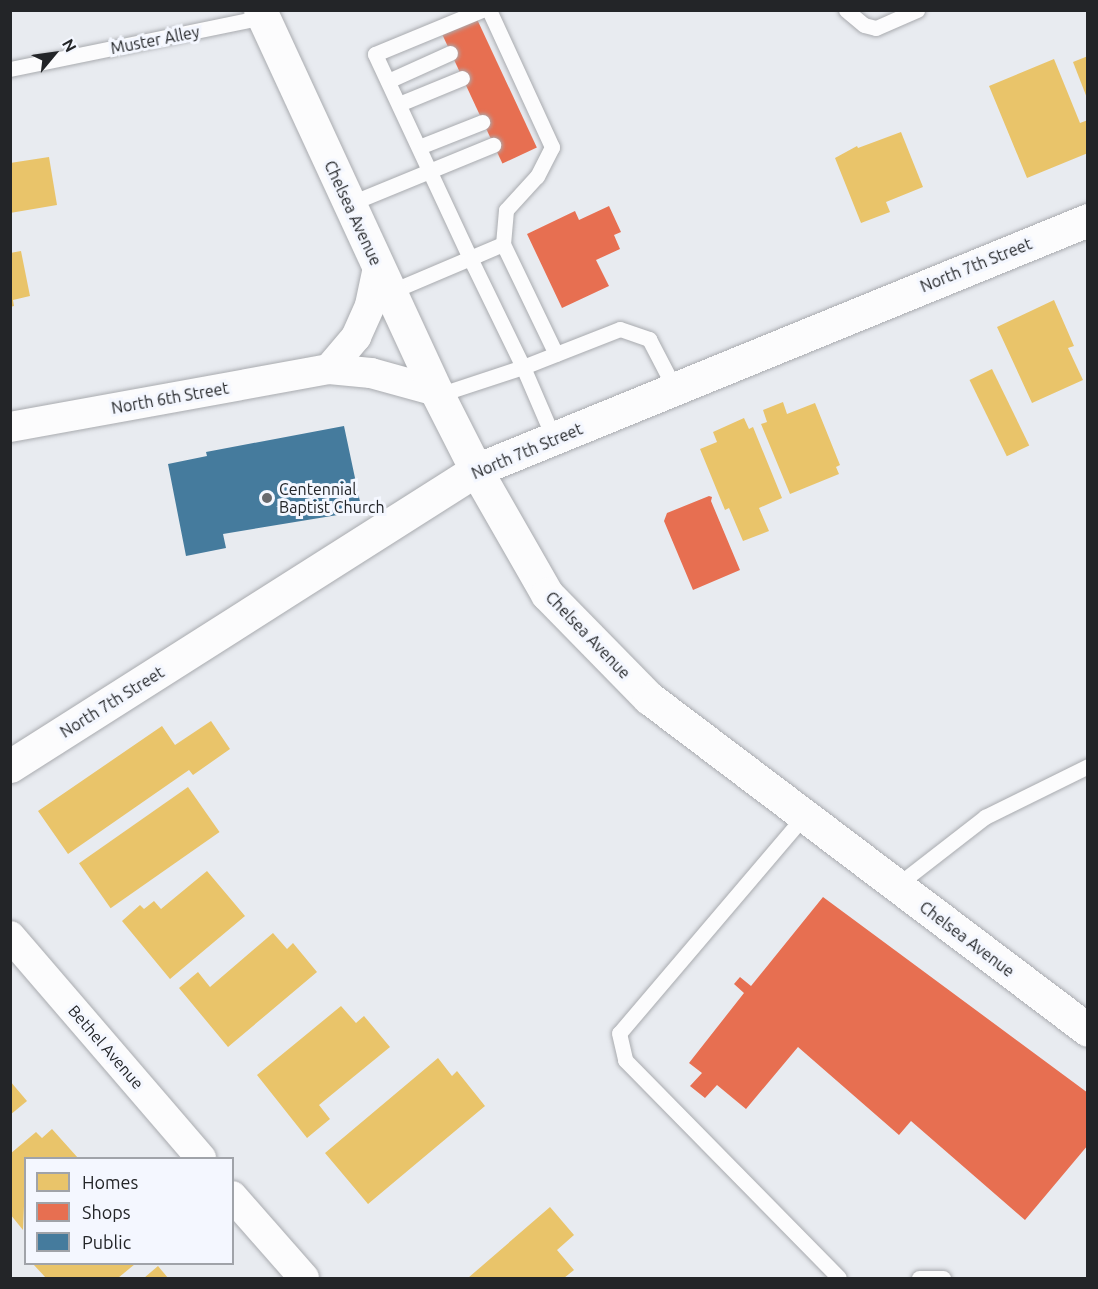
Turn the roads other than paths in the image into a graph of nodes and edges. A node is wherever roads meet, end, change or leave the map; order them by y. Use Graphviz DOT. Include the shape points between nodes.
graph roads {
  1 [pos="482,10"];
  2 [pos="489,10"];
  3 [pos="846,10"];
  4 [pos="917,10"];
  5 [pos="262,14"];
  6 [pos="450,53"];
  7 [pos="10,69"];
  8 [pos="462,78"];
  9 [pos="388,81"];
  10 [pos="399,104"];
  11 [pos="482,122"];
  12 [pos="493,146"];
  13 [pos="419,147"];
  14 [pos="429,169"];
  15 [pos="349,204"];
  16 [pos="1088,220"];
  17 [pos="503,244"];
  18 [pos="471,258"];
  19 [pos="384,279"];
  20 [pos="556,354"];
  21 [pos="523,366"];
  22 [pos="329,369"];
  23 [pos="675,389"];
  24 [pos="437,393"];
  25 [pos="10,427"];
  26 [pos="554,439"];
  27 [pos="476,470"];
  28 [pos="10,766"];
  29 [pos="1088,766"];
  30 [pos="804,816"];
  31 [pos="896,886"];
  32 [pos="10,936"];
  33 [pos="1088,1030"];
  34 [pos="200,1157"];
  35 [pos="234,1198"];
  36 [pos="304,1278"];
  37 [pos="839,1278"];
  38 [pos="919,1278"];
  39 [pos="943,1278"];
  1 -- 9 [label="lane" via="375,54"];
  2 -- 17 [label="lane" via="492,35 535,128 552,147 537,176 506,210"];
  3 -- 4 [label="lane" via="864,25 876,28"];
  5 -- 7 [label="lane, Muster Alley"];
  5 -- 15 [label="main road, Chelsea Avenue"];
  6 -- 9 [label="lane"];
  8 -- 10 [label="lane"];
  9 -- 10 [label="lane"];
  10 -- 13 [label="lane"];
  11 -- 13 [label="lane"];
  12 -- 14 [label="lane"];
  13 -- 14 [label="lane"];
  14 -- 15 [label="lane"];
  14 -- 18 [label="lane"];
  15 -- 19 [label="main road, Chelsea Avenue"];
  16 -- 23 [label="main road, North 7th Street"];
  17 -- 18 [label="lane"];
  17 -- 20 [label="lane"];
  18 -- 19 [label="lane"];
  18 -- 21 [label="lane"];
  19 -- 22 [label="street" via="356,337"];
  19 -- 24 [label="main road, Chelsea Avenue"];
  20 -- 21 [label="lane"];
  20 -- 23 [label="lane" via="620,329 650,339"];
  21 -- 24 [label="lane"];
  21 -- 26 [label="lane"];
  22 -- 24 [label="street, North 6th Street" via="371,373"];
  22 -- 25 [label="street, North 6th Street"];
  23 -- 26 [label="main road, North 7th Street"];
  24 -- 27 [label="main road, Chelsea Avenue"];
  26 -- 27 [label="main road, North 7th Street"];
  27 -- 28 [label="main road, North 7th Street"];
  27 -- 30 [label="main road, Chelsea Avenue" via="547,594 649,698"];
  29 -- 31 [label="lane" via="985,817"];
  30 -- 31 [label="main road, Chelsea Avenue"];
  30 -- 37 [label="lane" via="619,1033 625,1060"];
  31 -- 33 [label="main road, Chelsea Avenue"];
  32 -- 34 [label="street, Bethel Avenue"];
  35 -- 36 [label="street"];
  38 -- 39 [label="lane"];
}
